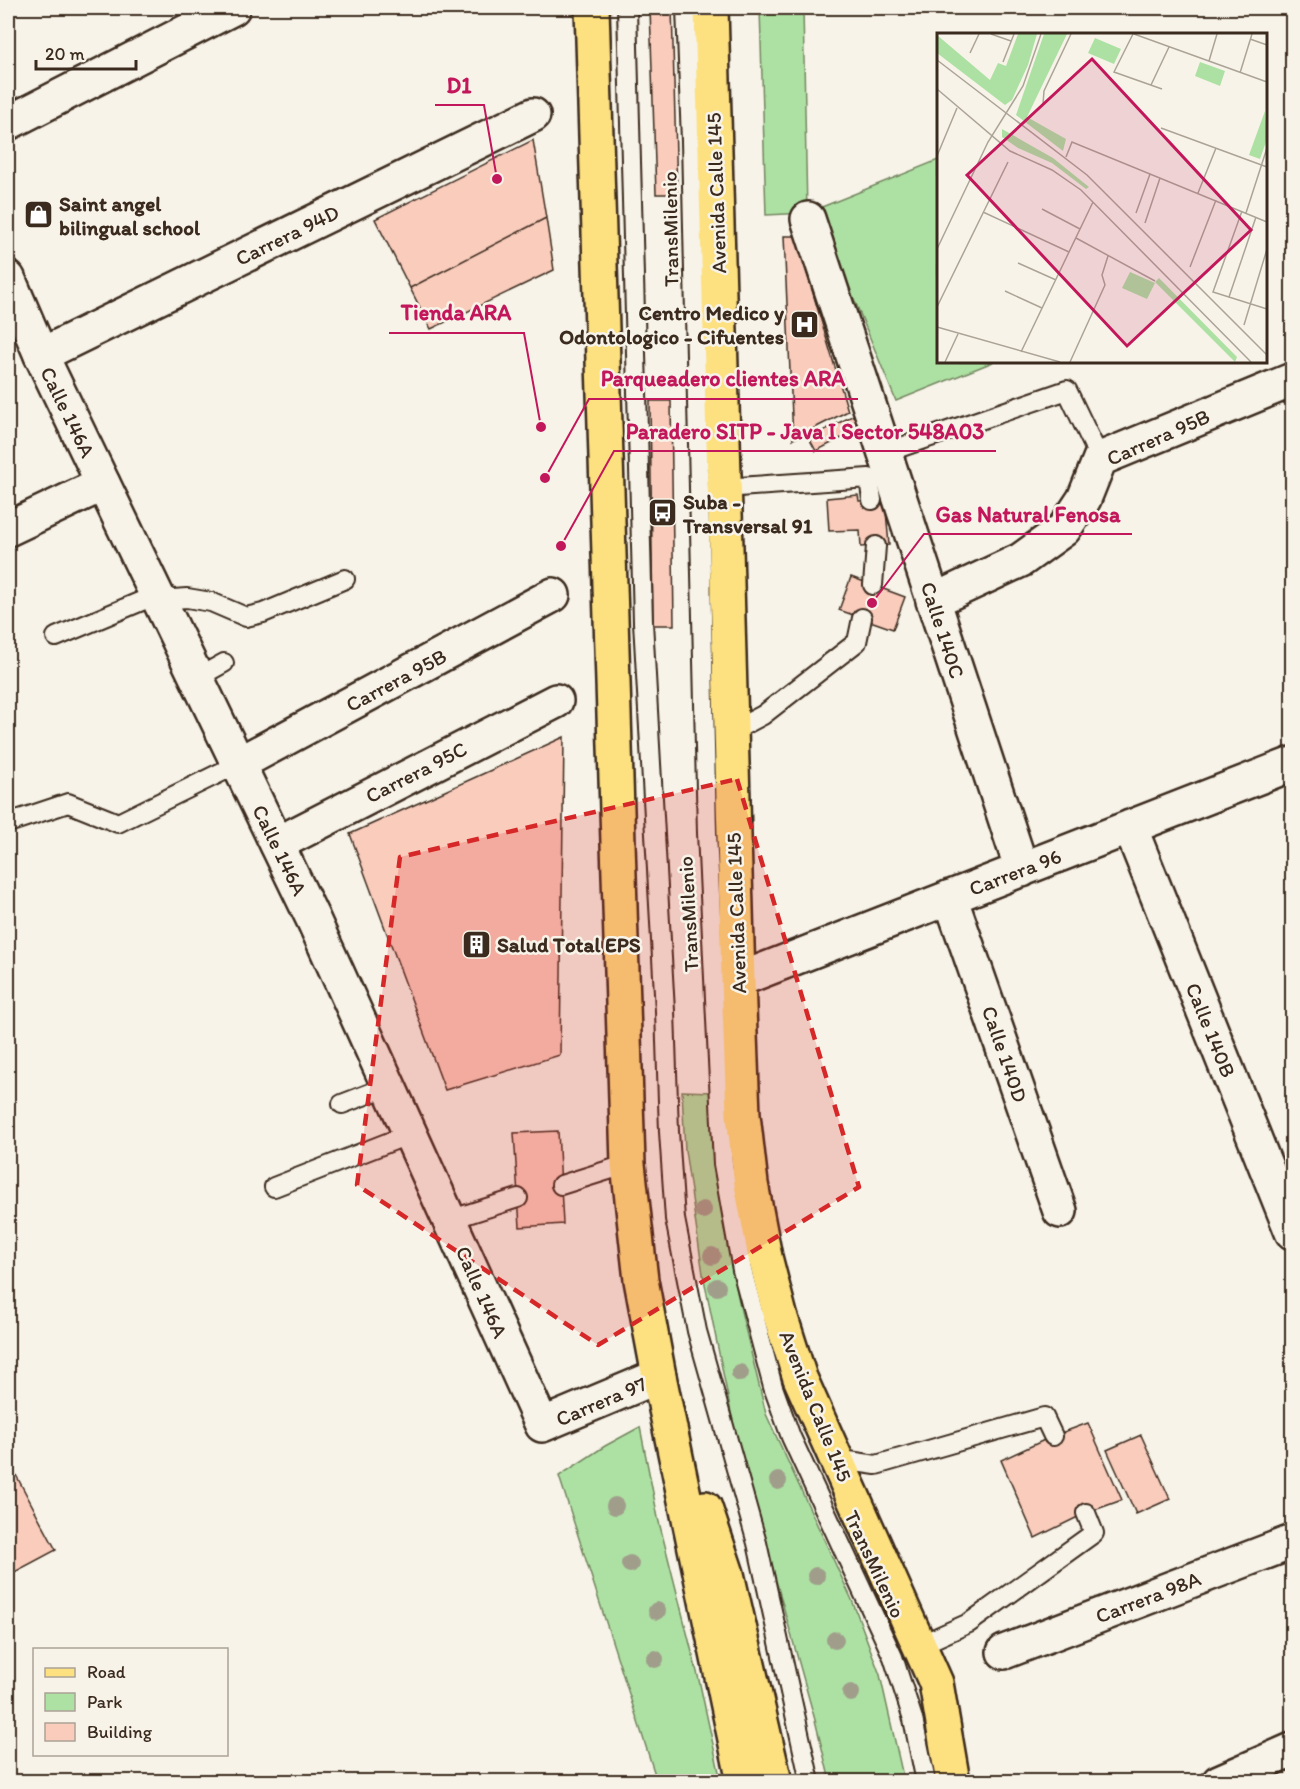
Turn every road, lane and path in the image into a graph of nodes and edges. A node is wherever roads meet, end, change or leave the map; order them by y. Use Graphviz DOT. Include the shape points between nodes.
graph roads {
  1 [pos="233,8"];
  2 [pos="592,8"];
  3 [pos="627,8"];
  4 [pos="686,8"];
  5 [pos="711,8"];
  6 [pos="532,115"];
  7 [pos="8,123"];
  8 [pos="808,219"];
  9 [pos="8,278"];
  10 [pos="41,355"];
  11 [pos="1293,380"];
  12 [pos="884,453"];
  13 [pos="1100,459"];
  14 [pos="103,484"];
  15 [pos="724,488"];
  16 [pos="872,500"];
  17 [pos="8,529"];
  18 [pos="876,546"];
  19 [pos="345,579"];
  20 [pos="873,585"];
  21 [pos="156,595"];
  22 [pos="553,595"];
  23 [pos="933,602"];
  24 [pos="862,618"];
  25 [pos="56,638"];
  26 [pos="556,701"];
  27 [pos="731,732"];
  28 [pos="238,764"];
  29 [pos="1293,764"];
  30 [pos="8,823"];
  31 [pos="1130,827"];
  32 [pos="277,844"];
  33 [pos="1022,870"];
  34 [pos="950,897"];
  35 [pos="738,980"];
  36 [pos="389,1086"];
  37 [pos="342,1104"];
  38 [pos="410,1134"];
  39 [pos="628,1164"];
  40 [pos="561,1185"];
  41 [pos="274,1187"];
  42 [pos="518,1198"];
  43 [pos="1060,1211"];
  44 [pos="1290,1219"];
  45 [pos="449,1220"];
  46 [pos="659,1376"];
  47 [pos="542,1425"];
  48 [pos="1053,1436"];
  49 [pos="835,1459"];
  50 [pos="1086,1513"];
  51 [pos="1293,1542"];
  52 [pos="920,1645"];
  53 [pos="1004,1652"];
  54 [pos="1293,1750"];
  55 [pos="744,1782"];
  56 [pos="775,1782"];
  57 [pos="810,1782"];
  58 [pos="926,1782"];
  59 [pos="953,1782"];
  60 [pos="1219,1782"];
  1 -- 7 [label="street"];
  2 -- 39 [label="main road"];
  3 -- 57 [label="lane, TransMilenio" via="643,622 675,1219 697,1331 758,1543"];
  4 -- 58 [label="lane, TransMilenio" via="707,833 723,1164 742,1270 773,1387 791,1437 893,1657 913,1719"];
  5 -- 15 [label="main road, Avenida Calle 145"];
  6 -- 10 [label="street, Carrera 94D"];
  8 -- 12 [label="street, Calle 140C"];
  9 -- 10 [label="street, Calle 146A"];
  10 -- 14 [label="street, Calle 146A"];
  11 -- 13 [label="street, Carrera 95B"];
  12 -- 13 [label="lane" via="1067,390"];
  12 -- 23 [label="street, Calle 140C"];
  13 -- 23 [label="street, Carrera 95B" via="1084,499 1064,529 1021,560"];
  14 -- 17 [label="street"];
  14 -- 21 [label="street, Calle 146A"];
  15 -- 16 [label="lane" via="869,477"];
  15 -- 27 [label="main road, Avenida Calle 145"];
  18 -- 20 [label="lane"];
  19 -- 21 [label="lane" via="246,617 211,602 187,598 160,600"];
  21 -- 25 [label="lane"];
  21 -- 28 [label="street, Calle 146A" via="211,671"];
  22 -- 28 [label="street, Carrera 95B"];
  23 -- 33 [label="street, Calle 140C"];
  24 -- 27 [label="lane" via="857,642 763,715"];
  26 -- 32 [label="street, Carrera 95C"];
  27 -- 35 [label="main road, Avenida Calle 145"];
  28 -- 30 [label="lane" via="118,823 68,803"];
  28 -- 32 [label="street, Calle 146A"];
  29 -- 31 [label="street, Carrera 96"];
  31 -- 33 [label="street, Carrera 96"];
  31 -- 44 [label="street, Calle 140B"];
  32 -- 36 [label="street, Calle 146A"];
  33 -- 34 [label="street, Carrera 96"];
  34 -- 35 [label="street, Carrera 96"];
  34 -- 43 [label="street, Calle 140D"];
  35 -- 49 [label="main road, Avenida Calle 145" via="743,1115 765,1257 800,1378"];
  36 -- 37 [label="lane"];
  36 -- 38 [label="street, Calle 146A"];
  38 -- 41 [label="lane"];
  38 -- 45 [label="street, Calle 146A"];
  39 -- 40 [label="lane"];
  39 -- 46 [label="main road" via="641,1280"];
  42 -- 45 [label="lane"];
  45 -- 47 [label="street, Calle 146A"];
  46 -- 47 [label="street, Carrera 97"];
  46 -- 55 [label="main road"];
  46 -- 56 [label="main road" via="727,1574"];
  48 -- 49 [label="lane" via="1044,1418 876,1465"];
  49 -- 52 [label="main road, Avenida Calle 145"];
  50 -- 52 [label="lane" via="1094,1533 969,1623"];
  51 -- 53 [label="street, Carrera 98A"];
  52 -- 59 [label="main road, Avenida Calle 145" via="936,1683"];
  54 -- 60 [label="street"];
}
